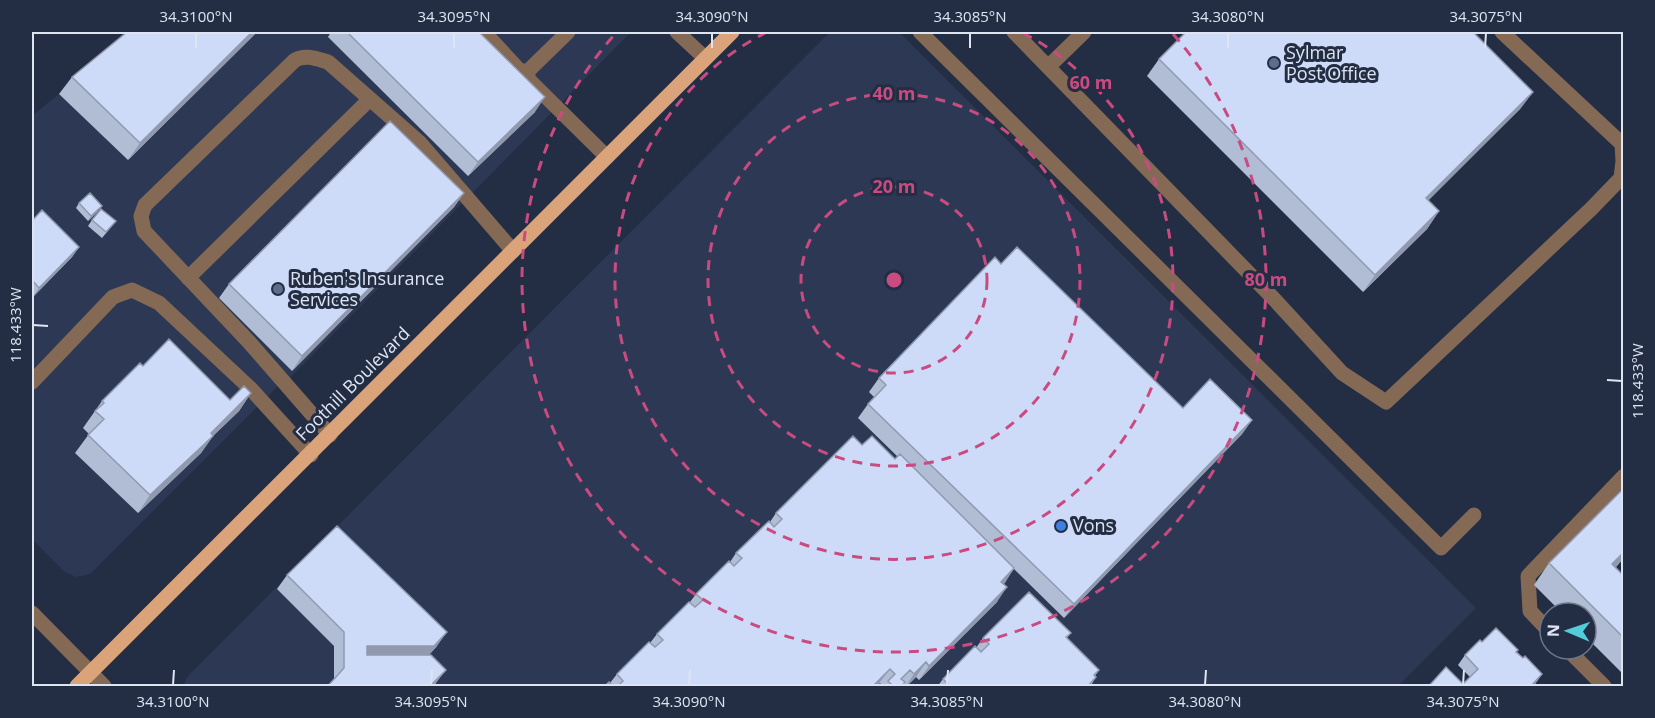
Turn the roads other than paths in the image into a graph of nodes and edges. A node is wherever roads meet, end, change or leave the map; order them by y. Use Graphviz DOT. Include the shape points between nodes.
graph roads {
  1 [pos="484,32"];
  2 [pos="568,32"];
  3 [pos="677,32"];
  4 [pos="732,32"];
  5 [pos="920,32"];
  6 [pos="1014,32"];
  7 [pos="1084,32"];
  8 [pos="1502,32"];
  9 [pos="705,58"];
  10 [pos="1048,67"];
  11 [pos="528,72"];
  12 [pos="370,99"];
  13 [pos="607,157"];
  14 [pos="513,251"];
  15 [pos="188,278"];
  16 [pos="32,382"];
  17 [pos="330,435"];
  18 [pos="310,455"];
  19 [pos="1623,476"];
  20 [pos="1474,515"];
  21 [pos="32,613"];
  22 [pos="1538,619"];
  23 [pos="1579,661"];
  24 [pos="90,674"];
  25 [pos="77,687"];
  26 [pos="104,687"];
  27 [pos="1604,687"];
  1 -- 11 [label="street" via="520,71"];
  2 -- 11 [label="street"];
  3 -- 9 [label="street"];
  4 -- 9 [label="main road, Foothill Boulevard"];
  5 -- 20 [label="street" via="1441,548"];
  6 -- 10 [label="street"];
  7 -- 10 [label="street"];
  8 -- 10 [label="street" via="1622,144 1621,178 1386,402 1342,373"];
  9 -- 13 [label="main road, Foothill Boulevard"];
  11 -- 13 [label="street" via="528,79"];
  12 -- 14 [label="street" via="420,144"];
  12 -- 15 [label="street"];
  12 -- 15 [label="street" via="328,62 301,57 145,205 141,216 144,231"];
  13 -- 14 [label="main road, Foothill Boulevard"];
  14 -- 17 [label="main road, Foothill Boulevard"];
  15 -- 17 [label="street"];
  16 -- 18 [label="street" via="113,297 132,290 159,303 251,389"];
  17 -- 18 [label="main road, Foothill Boulevard"];
  18 -- 24 [label="main road, Foothill Boulevard"];
  19 -- 22 [label="street" via="1528,576 1530,611"];
  21 -- 24 [label="street"];
  23 -- 27 [label="street"];
  24 -- 25 [label="main road, Foothill Boulevard"];
  24 -- 26 [label="street"];
}
